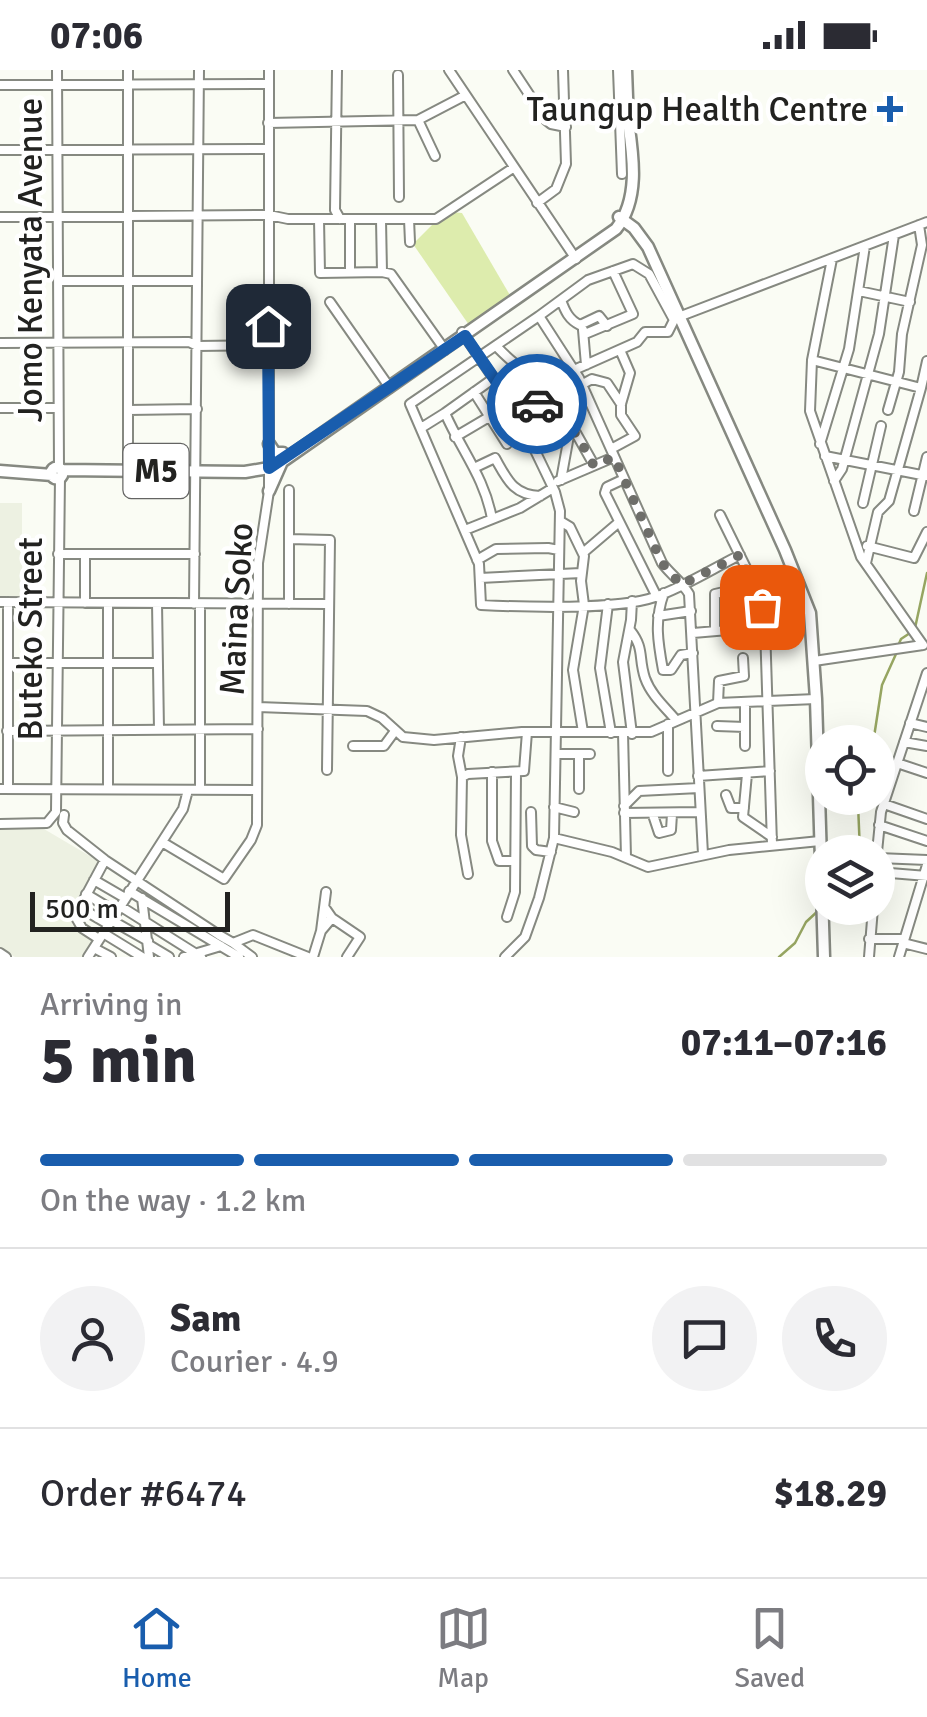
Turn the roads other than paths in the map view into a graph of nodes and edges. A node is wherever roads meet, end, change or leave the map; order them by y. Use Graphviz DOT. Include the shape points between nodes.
graph roads {
  1 [pos="57,70"];
  2 [pos="128,70"];
  3 [pos="198,70"];
  4 [pos="268,70"];
  5 [pos="337,70"];
  6 [pos="450,70"];
  7 [pos="513,70"];
  8 [pos="563,70"];
  9 [pos="618,70"];
  10 [pos="626,70"];
  11 [pos="398,75"];
  12 [pos="58,84"];
  13 [pos="128,84"];
  14 [pos="198,84"];
  15 [pos="269,84"];
  16 [pos="0,85"];
  17 [pos="464,96"];
  18 [pos="625,118"];
  19 [pos="418,120"];
  20 [pos="397,122"];
  21 [pos="268,123"];
  22 [pos="335,123"];
  23 [pos="566,126"];
  24 [pos="268,149"];
  25 [pos="0,150"];
  26 [pos="58,150"];
  27 [pos="128,150"];
  28 [pos="199,150"];
  29 [pos="435,156"];
  30 [pos="513,168"];
  31 [pos="622,174"];
  32 [pos="398,197"];
  33 [pos="537,202"];
  34 [pos="269,215"];
  35 [pos="128,216"];
  36 [pos="198,216"];
  37 [pos="0,217"];
  38 [pos="58,217"];
  39 [pos="621,218"];
  40 [pos="319,219"];
  41 [pos="335,219"];
  42 [pos="350,219"];
  43 [pos="409,219"];
  44 [pos="381,220"];
  45 [pos="923,223"];
  46 [pos="894,235"];
  47 [pos="410,242"];
  48 [pos="865,246"];
  49 [pos="574,257"];
  50 [pos="832,259"];
  51 [pos="613,270"];
  52 [pos="350,272"];
  53 [pos="382,272"];
  54 [pos="128,280"];
  55 [pos="58,281"];
  56 [pos="197,281"];
  57 [pos="912,289"];
  58 [pos="859,291"];
  59 [pos="927,292"];
  60 [pos="884,297"];
  61 [pos="561,300"];
  62 [pos="330,302"];
  63 [pos="910,302"];
  64 [pos="539,316"];
  65 [pos="677,318"];
  66 [pos="583,330"];
  67 [pos="464,334"];
  68 [pos="0,343"];
  69 [pos="130,343"];
  70 [pos="57,344"];
  71 [pos="198,346"];
  72 [pos="268,346"];
  73 [pos="496,346"];
  74 [pos="444,348"];
  75 [pos="620,350"];
  76 [pos="480,358"];
  77 [pos="812,360"];
  78 [pos="927,361"];
  79 [pos="586,364"];
  80 [pos="844,368"];
  81 [pos="574,370"];
  82 [pos="870,374"];
  83 [pos="494,378"];
  84 [pos="897,381"];
  85 [pos="388,386"];
  86 [pos="582,386"];
  87 [pos="474,392"];
  88 [pos="562,394"];
  89 [pos="922,394"];
  90 [pos="540,403"];
  91 [pos="511,404"];
  92 [pos="621,404"];
  93 [pos="0,408"];
  94 [pos="57,408"];
  95 [pos="197,409"];
  96 [pos="128,410"];
  97 [pos="888,410"];
  98 [pos="518,413"];
  99 [pos="444,414"];
  100 [pos="490,416"];
  101 [pos="881,426"];
  102 [pos="421,428"];
  103 [pos="648,430"];
  104 [pos="571,431"];
  105 [pos="635,436"];
  106 [pos="454,437"];
  107 [pos="269,444"];
  108 [pos="508,444"];
  109 [pos="820,444"];
  110 [pos="612,453"];
  111 [pos="825,456"];
  112 [pos="283,457"];
  113 [pos="927,457"];
  114 [pos="845,458"];
  115 [pos="872,464"];
  116 [pos="269,466"];
  117 [pos="594,466"];
  118 [pos="476,467"];
  119 [pos="897,470"];
  120 [pos="128,471"];
  121 [pos="0,472"];
  122 [pos="196,472"];
  123 [pos="236,472"];
  124 [pos="254,472"];
  125 [pos="56,474"];
  126 [pos="925,476"];
  127 [pos="624,479"];
  128 [pos="561,480"];
  129 [pos="834,482"];
  130 [pos="552,486"];
  131 [pos="289,490"];
  132 [pos="270,491"];
  133 [pos="540,496"];
  134 [pos="862,503"];
  135 [pos="914,511"];
  136 [pos="720,515"];
  137 [pos="492,519"];
  138 [pos="560,522"];
  139 [pos="618,522"];
  140 [pos="466,530"];
  141 [pos="927,532"];
  142 [pos="289,539"];
  143 [pos="871,545"];
  144 [pos="858,549"];
  145 [pos="559,550"];
  146 [pos="584,552"];
  147 [pos="58,554"];
  148 [pos="85,554"];
  149 [pos="195,554"];
  150 [pos="740,555"];
  151 [pos="477,560"];
  152 [pos="866,563"];
  153 [pos="581,573"];
  154 [pos="558,575"];
  155 [pos="480,578"];
  156 [pos="681,585"];
  157 [pos="661,595"];
  158 [pos="4,602"];
  159 [pos="632,602"];
  160 [pos="57,603"];
  161 [pos="85,603"];
  162 [pos="108,603"];
  163 [pos="157,604"];
  164 [pos="197,604"];
  165 [pos="258,604"];
  166 [pos="289,604"];
  167 [pos="328,604"];
  168 [pos="584,604"];
  169 [pos="608,604"];
  170 [pos="557,605"];
  171 [pos="691,611"];
  172 [pos="658,616"];
  173 [pos="765,627"];
  174 [pos="630,630"];
  175 [pos="740,630"];
  176 [pos="715,631"];
  177 [pos="693,634"];
  178 [pos="657,641"];
  179 [pos="641,644"];
  180 [pos="925,644"];
  181 [pos="693,653"];
  182 [pos="744,658"];
  183 [pos="814,661"];
  184 [pos="8,663"];
  185 [pos="58,663"];
  186 [pos="108,663"];
  187 [pos="158,663"];
  188 [pos="926,678"];
  189 [pos="816,699"];
  190 [pos="767,701"];
  191 [pos="745,702"];
  192 [pos="922,702"];
  193 [pos="718,703"];
  194 [pos="258,706"];
  195 [pos="328,708"];
  196 [pos="695,710"];
  197 [pos="672,722"];
  198 [pos="910,722"];
  199 [pos="717,726"];
  200 [pos="745,727"];
  201 [pos="927,727"];
  202 [pos="200,729"];
  203 [pos="258,729"];
  204 [pos="58,730"];
  205 [pos="108,730"];
  206 [pos="160,730"];
  207 [pos="7,731"];
  208 [pos="395,731"];
  209 [pos="527,732"];
  210 [pos="555,732"];
  211 [pos="583,732"];
  212 [pos="611,733"];
  213 [pos="628,734"];
  214 [pos="461,737"];
  215 [pos="904,742"];
  216 [pos="352,746"];
  217 [pos="745,746"];
  218 [pos="927,746"];
  219 [pos="556,754"];
  220 [pos="579,754"];
  221 [pos="590,754"];
  222 [pos="897,763"];
  223 [pos="895,769"];
  224 [pos="327,770"];
  225 [pos="668,771"];
  226 [pos="770,771"];
  227 [pos="492,772"];
  228 [pos="516,773"];
  229 [pos="927,773"];
  230 [pos="747,774"];
  231 [pos="698,776"];
  232 [pos="462,777"];
  233 [pos="698,788"];
  234 [pos="57,789"];
  235 [pos="108,789"];
  236 [pos="579,789"];
  237 [pos="4,790"];
  238 [pos="188,790"];
  239 [pos="200,790"];
  240 [pos="257,790"];
  241 [pos="726,795"];
  242 [pos="554,807"];
  243 [pos="744,808"];
  244 [pos="895,808"];
  245 [pos="624,809"];
  246 [pos="530,812"];
  247 [pos="574,812"];
  248 [pos="699,812"];
  249 [pos="64,814"];
  250 [pos="672,814"];
  251 [pos="653,815"];
  252 [pos="882,815"];
  253 [pos="927,819"];
  254 [pos="0,824"];
  255 [pos="880,825"];
  256 [pos="820,835"];
  257 [pos="879,835"];
  258 [pos="554,838"];
  259 [pos="772,840"];
  260 [pos="805,841"];
  261 [pos="927,841"];
  262 [pos="162,842"];
  263 [pos="551,852"];
  264 [pos="703,854"];
  265 [pos="626,857"];
  266 [pos="895,857"];
  267 [pos="105,860"];
  268 [pos="513,861"];
  269 [pos="927,862"];
  270 [pos="895,873"];
  271 [pos="468,874"];
  272 [pos="925,876"];
  273 [pos="94,880"];
  274 [pos="135,882"];
  275 [pos="326,892"];
  276 [pos="86,894"];
  277 [pos="142,898"];
  278 [pos="80,907"];
  279 [pos="325,908"];
  280 [pos="507,917"];
  281 [pos="332,918"];
  282 [pos="112,919"];
  283 [pos="143,921"];
  284 [pos="823,925"];
  285 [pos="871,925"];
  286 [pos="321,931"];
  287 [pos="870,939"];
  288 [pos="904,941"];
  289 [pos="148,943"];
  290 [pos="927,949"];
  291 [pos="230,951"];
  292 [pos="198,955"];
  293 [pos="88,957"];
  294 [pos="111,957"];
  295 [pos="146,957"];
  296 [pos="169,957"];
  297 [pos="184,957"];
  298 [pos="252,957"];
  299 [pos="310,957"];
  300 [pos="346,957"];
  301 [pos="505,957"];
  302 [pos="824,957"];
  303 [pos="869,957"];
  304 [pos="899,957"];
  1 -- 12 [label="street, Jomo Kenyata Avenue"];
  2 -- 13 [label="street"];
  3 -- 14 [label="street"];
  4 -- 15 [label="street, Maina Soko"];
  5 -- 22 [label="street"];
  6 -- 17 [label="street"];
  7 -- 23 [label="street" via="546,120"];
  8 -- 23 [label="street"];
  9 -- 18 [label="street"];
  10 -- 18 [label="main road"];
  11 -- 20 [label="street"];
  12 -- 13 [label="street"];
  12 -- 16 [label="street"];
  12 -- 26 [label="street, Jomo Kenyata Avenue"];
  13 -- 14 [label="street"];
  13 -- 27 [label="street"];
  14 -- 15 [label="street"];
  14 -- 28 [label="street"];
  15 -- 21 [label="street, Maina Soko"];
  17 -- 19 [label="street"];
  17 -- 30 [label="street"];
  18 -- 31 [label="street"];
  18 -- 39 [label="main road"];
  19 -- 20 [label="street"];
  19 -- 29 [label="street"];
  20 -- 22 [label="street"];
  20 -- 32 [label="street"];
  21 -- 22 [label="street"];
  21 -- 24 [label="street, Maina Soko"];
  22 -- 41 [label="street"];
  23 -- 33 [label="street" via="560,185"];
  24 -- 28 [label="street"];
  24 -- 34 [label="street, Maina Soko"];
  25 -- 26 [label="street"];
  26 -- 27 [label="street"];
  26 -- 38 [label="street, Jomo Kenyata Avenue"];
  27 -- 28 [label="street"];
  27 -- 35 [label="street"];
  28 -- 36 [label="street"];
  30 -- 33 [label="street"];
  30 -- 43 [label="street" via="440,218"];
  33 -- 49 [label="street"];
  34 -- 36 [label="street"];
  34 -- 40 [label="street"];
  34 -- 72 [label="street, Maina Soko"];
  35 -- 36 [label="street"];
  35 -- 38 [label="street"];
  35 -- 54 [label="street"];
  36 -- 56 [label="street"];
  37 -- 38 [label="street"];
  38 -- 55 [label="street, Jomo Kenyata Avenue"];
  39 -- 49 [label="main road, M5"];
  39 -- 65 [label="main road" via="644,240"];
  40 -- 41 [label="street"];
  40 -- 52 [label="street" via="319,271"];
  41 -- 42 [label="street"];
  42 -- 44 [label="street"];
  42 -- 52 [label="street"];
  43 -- 44 [label="street"];
  43 -- 47 [label="street"];
  44 -- 53 [label="street"];
  45 -- 46 [label="street"];
  45 -- 57 [label="street"];
  46 -- 48 [label="street"];
  46 -- 60 [label="street"];
  48 -- 50 [label="street"];
  48 -- 58 [label="street"];
  49 -- 67 [label="main road, M5"];
  50 -- 65 [label="street"];
  50 -- 77 [label="street"];
  51 -- 61 [label="street"];
  51 -- 65 [label="street" via="633,264 646,271"];
  51 -- 66 [label="street" via="633,314 607,326 599,316"];
  52 -- 53 [label="street"];
  53 -- 74 [label="street" via="396,280"];
  54 -- 55 [label="street"];
  54 -- 56 [label="street"];
  54 -- 69 [label="street"];
  55 -- 70 [label="street, Jomo Kenyata Avenue"];
  56 -- 71 [label="street"];
  57 -- 59 [label="street"];
  57 -- 63 [label="street"];
  58 -- 60 [label="street"];
  58 -- 80 [label="street"];
  60 -- 63 [label="street"];
  60 -- 82 [label="street"];
  61 -- 64 [label="street"];
  61 -- 66 [label="street"];
  62 -- 85 [label="street"];
  63 -- 84 [label="street"];
  64 -- 73 [label="street"];
  64 -- 81 [label="street"];
  65 -- 75 [label="street" via="668,332 645,332"];
  65 -- 183 [label="main road" via="806,598"];
  66 -- 79 [label="street"];
  67 -- 74 [label="main road, M5"];
  67 -- 76 [label="street"];
  68 -- 70 [label="street"];
  69 -- 70 [label="street"];
  69 -- 71 [label="street"];
  69 -- 96 [label="street"];
  70 -- 94 [label="street, Jomo Kenyata Avenue"];
  71 -- 72 [label="street"];
  71 -- 95 [label="street"];
  72 -- 107 [label="street, Maina Soko"];
  73 -- 76 [label="street"];
  73 -- 88 [label="street" via="521,370 548,372"];
  74 -- 85 [label="main road, M5"];
  75 -- 79 [label="street"];
  75 -- 92 [label="street" via="630,373"];
  76 -- 83 [label="street"];
  76 -- 102 [label="street" via="410,404"];
  77 -- 80 [label="street"];
  77 -- 109 [label="street" via="809,399"];
  78 -- 89 [label="street"];
  79 -- 81 [label="street"];
  80 -- 82 [label="street"];
  80 -- 109 [label="street"];
  81 -- 86 [label="street"];
  82 -- 84 [label="street"];
  82 -- 114 [label="street"];
  83 -- 87 [label="street"];
  83 -- 91 [label="street"];
  84 -- 89 [label="street"];
  84 -- 97 [label="street"];
  85 -- 112 [label="main road, M5"];
  86 -- 88 [label="street"];
  86 -- 92 [label="street" via="592,379 607,383"];
  86 -- 110 [label="street"];
  87 -- 99 [label="street"];
  87 -- 100 [label="street"];
  88 -- 90 [label="street"];
  88 -- 104 [label="street" via="574,405"];
  89 -- 119 [label="street"];
  90 -- 98 [label="street"];
  90 -- 104 [label="street" via="550,426"];
  91 -- 98 [label="street"];
  91 -- 100 [label="street"];
  92 -- 105 [label="street"];
  93 -- 94 [label="street"];
  94 -- 125 [label="street, Jomo Kenyata Avenue"];
  95 -- 96 [label="street"];
  95 -- 122 [label="street"];
  96 -- 120 [label="street"];
  98 -- 130 [label="street"];
  99 -- 102 [label="street"];
  99 -- 106 [label="street"];
  100 -- 106 [label="street"];
  100 -- 108 [label="street"];
  101 -- 115 [label="street"];
  102 -- 140 [label="street"];
  103 -- 105 [label="street"];
  104 -- 117 [label="street"];
  104 -- 128 [label="street"];
  105 -- 110 [label="street"];
  106 -- 118 [label="street"];
  107 -- 112 [label="main road"];
  107 -- 116 [label="street, Maina Soko"];
  109 -- 111 [label="street"];
  110 -- 117 [label="street"];
  110 -- 127 [label="street"];
  111 -- 114 [label="street"];
  111 -- 129 [label="street"];
  112 -- 116 [label="main road, M5"];
  112 -- 132 [label="main road"];
  113 -- 126 [label="street"];
  114 -- 115 [label="street"];
  114 -- 129 [label="street"];
  115 -- 119 [label="street"];
  115 -- 134 [label="street"];
  116 -- 123 [label="main road, M5"];
  116 -- 124 [label="main road, M5"];
  116 -- 132 [label="street, Maina Soko"];
  117 -- 128 [label="street"];
  118 -- 133 [label="street" via="495,458 509,486"];
  118 -- 137 [label="street"];
  119 -- 126 [label="street"];
  119 -- 143 [label="street"];
  120 -- 122 [label="main road, M5"];
  120 -- 125 [label="main road, M5"];
  121 -- 125 [label="main road, M5"];
  122 -- 123 [label="main road, M5"];
  122 -- 149 [label="street"];
  123 -- 124 [label="main road, M5"];
  124 -- 132 [label="main road"];
  125 -- 147 [label="street, Buteko Street"];
  126 -- 135 [label="street"];
  127 -- 139 [label="street" via="605,490"];
  127 -- 156 [label="street" via="662,563"];
  128 -- 130 [label="street"];
  129 -- 144 [label="street"];
  130 -- 133 [label="street"];
  130 -- 138 [label="street"];
  131 -- 142 [label="street"];
  132 -- 165 [label="street, Maina Soko"];
  133 -- 137 [label="street"];
  136 -- 150 [label="street"];
  137 -- 140 [label="street"];
  138 -- 145 [label="street"];
  138 -- 146 [label="street"];
  139 -- 146 [label="street"];
  139 -- 157 [label="street"];
  140 -- 151 [label="street"];
  141 -- 143 [label="street" via="914,558"];
  142 -- 166 [label="street"];
  142 -- 167 [label="street" via="330,540"];
  143 -- 144 [label="street"];
  143 -- 152 [label="street"];
  144 -- 152 [label="street"];
  145 -- 151 [label="street" via="496,548"];
  145 -- 154 [label="street"];
  146 -- 153 [label="street"];
  147 -- 148 [label="street"];
  147 -- 160 [label="street, Buteko Street"];
  148 -- 149 [label="street"];
  148 -- 161 [label="street"];
  149 -- 164 [label="street"];
  150 -- 156 [label="street"];
  150 -- 173 [label="street"];
  151 -- 155 [label="street"];
  152 -- 180 [label="street"];
  153 -- 154 [label="street"];
  153 -- 168 [label="street"];
  154 -- 155 [label="street"];
  154 -- 170 [label="street"];
  155 -- 170 [label="street" via="481,605"];
  156 -- 157 [label="street"];
  156 -- 171 [label="street" via="690,594"];
  157 -- 159 [label="street"];
  157 -- 172 [label="street"];
  158 -- 160 [label="street"];
  158 -- 184 [label="street"];
  159 -- 169 [label="street"];
  159 -- 174 [label="street"];
  160 -- 161 [label="street"];
  160 -- 185 [label="street, Buteko Street"];
  161 -- 162 [label="street"];
  162 -- 163 [label="street"];
  162 -- 186 [label="street"];
  163 -- 164 [label="street"];
  163 -- 187 [label="street"];
  164 -- 165 [label="street"];
  164 -- 202 [label="street"];
  165 -- 166 [label="street"];
  165 -- 194 [label="street, Maina Soko"];
  166 -- 167 [label="street"];
  167 -- 195 [label="street"];
  168 -- 169 [label="street"];
  168 -- 170 [label="street"];
  168 -- 211 [label="street" via="573,670"];
  169 -- 212 [label="street" via="600,668"];
  170 -- 210 [label="street"];
  171 -- 172 [label="street"];
  171 -- 177 [label="street"];
  172 -- 178 [label="street"];
  173 -- 175 [label="street"];
  173 -- 190 [label="street"];
  174 -- 179 [label="street"];
  174 -- 213 [label="street" via="622,662"];
  175 -- 176 [label="street"];
  175 -- 176 [label="street" via="728,591 715,594"];
  176 -- 177 [label="street"];
  177 -- 181 [label="street"];
  178 -- 179 [label="street"];
  178 -- 181 [label="street" via="665,671"];
  179 -- 197 [label="street" via="646,680"];
  180 -- 183 [label="street"];
  181 -- 196 [label="street"];
  182 -- 193 [label="street" via="744,676 719,681"];
  183 -- 189 [label="main road"];
  184 -- 185 [label="street"];
  184 -- 207 [label="street"];
  185 -- 186 [label="street"];
  185 -- 204 [label="street, Buteko Street"];
  186 -- 187 [label="street"];
  186 -- 205 [label="street"];
  187 -- 206 [label="street"];
  188 -- 192 [label="street"];
  189 -- 190 [label="street"];
  189 -- 256 [label="main road"];
  190 -- 191 [label="street"];
  190 -- 226 [label="street"];
  191 -- 193 [label="street"];
  191 -- 200 [label="street"];
  192 -- 198 [label="street"];
  193 -- 196 [label="street"];
  194 -- 195 [label="street"];
  194 -- 203 [label="street, Maina Soko"];
  195 -- 208 [label="street" via="366,711"];
  195 -- 224 [label="street"];
  196 -- 197 [label="street"];
  196 -- 231 [label="street"];
  197 -- 213 [label="street"];
  197 -- 225 [label="street"];
  198 -- 201 [label="street"];
  198 -- 215 [label="street"];
  199 -- 200 [label="street"];
  200 -- 217 [label="street"];
  202 -- 203 [label="street"];
  202 -- 206 [label="street"];
  202 -- 239 [label="street"];
  203 -- 240 [label="street, Maina Soko"];
  204 -- 205 [label="street"];
  204 -- 207 [label="street"];
  204 -- 234 [label="street, Buteko Street"];
  205 -- 206 [label="street"];
  205 -- 235 [label="street"];
  207 -- 237 [label="street"];
  208 -- 214 [label="street" via="414,739"];
  208 -- 216 [label="street" via="384,746"];
  209 -- 210 [label="street"];
  209 -- 214 [label="street"];
  209 -- 228 [label="street" via="525,770"];
  210 -- 211 [label="street"];
  210 -- 219 [label="street"];
  211 -- 212 [label="street"];
  212 -- 213 [label="street"];
  213 -- 245 [label="street"];
  214 -- 232 [label="street"];
  215 -- 218 [label="street"];
  215 -- 222 [label="street"];
  219 -- 220 [label="street"];
  219 -- 242 [label="street"];
  220 -- 221 [label="street"];
  220 -- 236 [label="street"];
  222 -- 223 [label="street"];
  222 -- 229 [label="street"];
  226 -- 230 [label="street"];
  226 -- 259 [label="street"];
  227 -- 228 [label="street"];
  227 -- 232 [label="street"];
  227 -- 268 [label="street" via="494,849 499,861"];
  228 -- 268 [label="street"];
  230 -- 231 [label="street"];
  230 -- 243 [label="street"];
  231 -- 233 [label="street"];
  232 -- 271 [label="street"];
  233 -- 245 [label="street" via="640,791"];
  233 -- 248 [label="street"];
  234 -- 235 [label="street"];
  234 -- 237 [label="street"];
  234 -- 254 [label="street" via="50,821"];
  235 -- 238 [label="street"];
  238 -- 239 [label="street"];
  238 -- 262 [label="street"];
  239 -- 240 [label="street"];
  240 -- 262 [label="street, Maina Soko" via="255,832 226,878"];
  241 -- 243 [label="street" via="731,808"];
  242 -- 247 [label="street"];
  242 -- 258 [label="street"];
  243 -- 259 [label="street" via="744,819"];
  244 -- 253 [label="street"];
  245 -- 251 [label="street"];
  245 -- 265 [label="street"];
  246 -- 263 [label="street" via="532,846"];
  248 -- 250 [label="street"];
  248 -- 264 [label="street"];
  249 -- 267 [label="street" via="66,828"];
  250 -- 251 [label="street"];
  250 -- 251 [label="street" via="671,830 659,832"];
  252 -- 255 [label="street"];
  255 -- 257 [label="street"];
  255 -- 261 [label="street"];
  258 -- 263 [label="street"];
  258 -- 265 [label="street"];
  259 -- 260 [label="street"];
  259 -- 264 [label="street"];
  262 -- 274 [label="street"];
  263 -- 301 [label="street" via="525,937"];
  264 -- 265 [label="street" via="648,867"];
  266 -- 269 [label="street"];
  267 -- 273 [label="street"];
  267 -- 274 [label="street"];
  268 -- 280 [label="street" via="515,892"];
  269 -- 272 [label="street"];
  270 -- 272 [label="street"];
  272 -- 288 [label="street"];
  273 -- 276 [label="street"];
  273 -- 282 [label="street"];
  274 -- 282 [label="street"];
  274 -- 291 [label="street"];
  275 -- 279 [label="street"];
  276 -- 278 [label="street"];
  276 -- 282 [label="street"];
  277 -- 282 [label="street"];
  277 -- 283 [label="street"];
  277 -- 291 [label="street"];
  278 -- 282 [label="street"];
  278 -- 282 [label="street" via="79,924"];
  279 -- 281 [label="street"];
  279 -- 286 [label="street"];
  281 -- 286 [label="street"];
  281 -- 300 [label="street" via="360,937"];
  282 -- 283 [label="street"];
  282 -- 289 [label="street"];
  282 -- 293 [label="street"];
  282 -- 294 [label="street"];
  282 -- 295 [label="street"];
  283 -- 289 [label="street"];
  283 -- 292 [label="street"];
  284 -- 302 [label="main road"];
  285 -- 287 [label="street"];
  286 -- 299 [label="street"];
  287 -- 288 [label="street"];
  287 -- 303 [label="street"];
  288 -- 290 [label="street"];
  288 -- 304 [label="street"];
  289 -- 295 [label="street"];
  289 -- 296 [label="street"];
  291 -- 292 [label="street"];
  291 -- 298 [label="street"];
  291 -- 299 [label="street" via="252,935"];
  292 -- 297 [label="street"];
}
